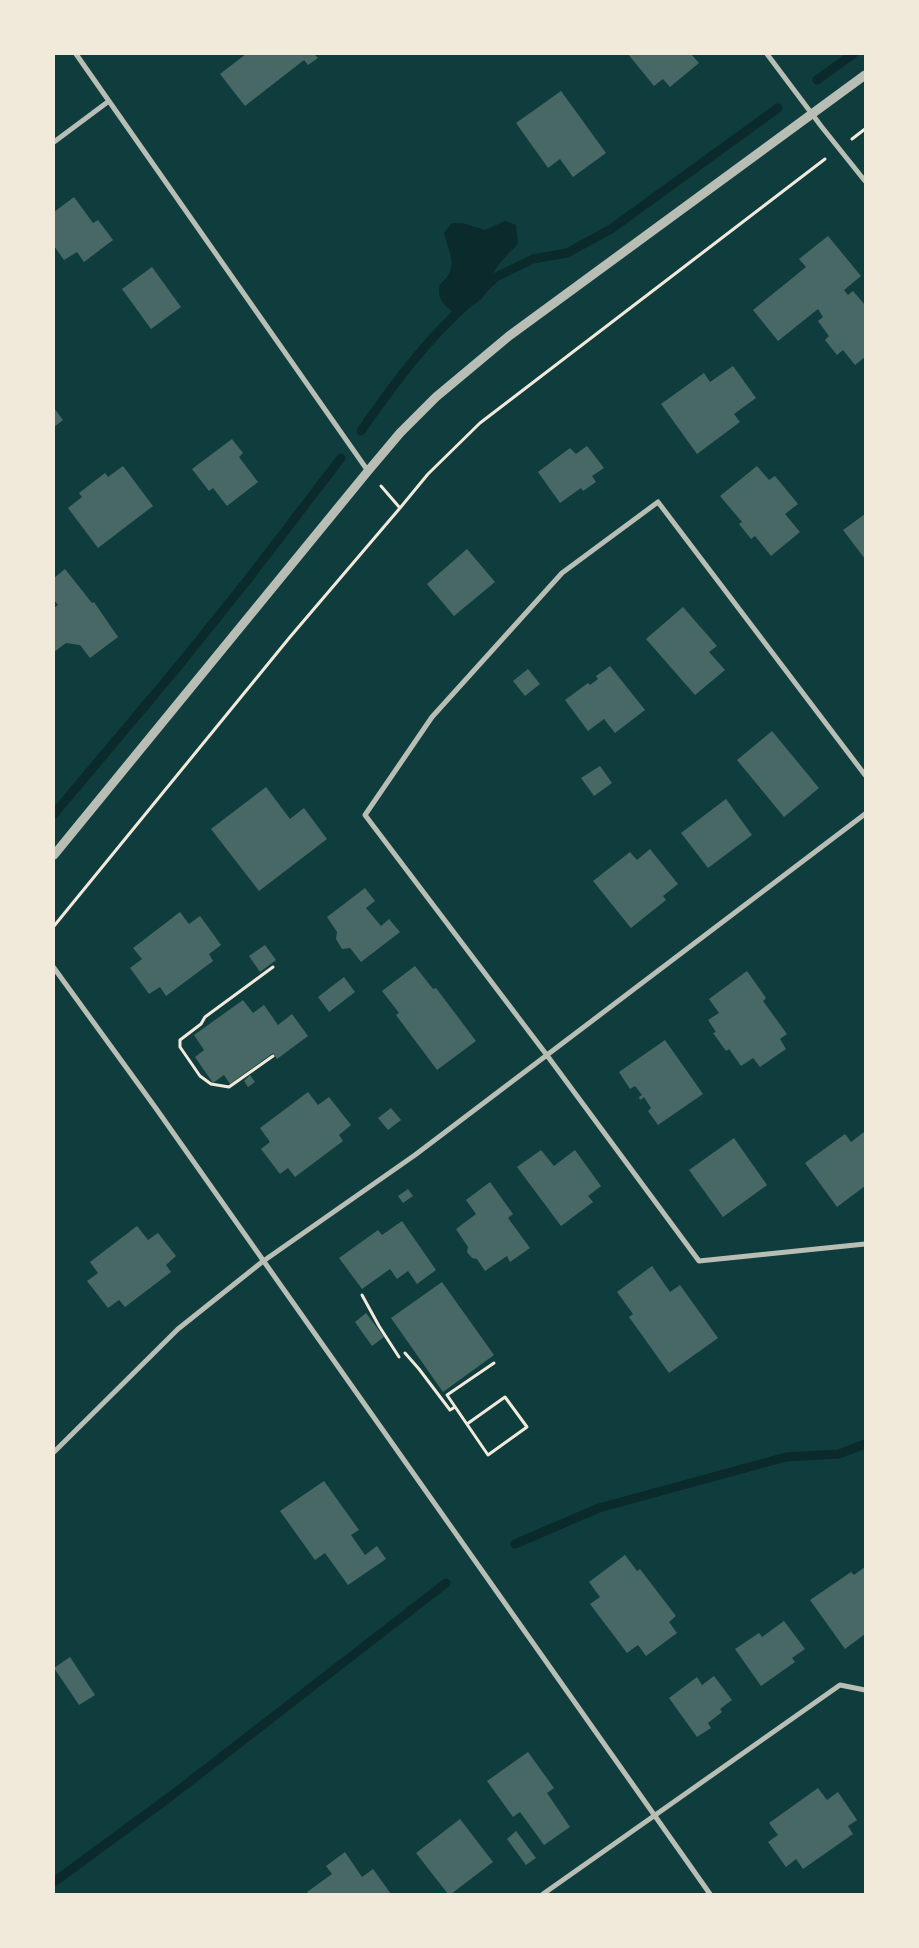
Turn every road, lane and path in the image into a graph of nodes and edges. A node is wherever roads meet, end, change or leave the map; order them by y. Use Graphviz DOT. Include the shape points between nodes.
graph roads {
  1 [pos="76,54"];
  2 [pos="767,54"];
  3 [pos="865,75"];
  4 [pos="109,101"];
  5 [pos="812,114"];
  6 [pos="865,129"];
  7 [pos="54,142"];
  8 [pos="840,148"];
  9 [pos="865,181"];
  10 [pos="368,470"];
  11 [pos="400,508"];
  12 [pos="865,775"];
  13 [pos="865,814"];
  14 [pos="54,855"];
  15 [pos="54,926"];
  16 [pos="273,967"];
  17 [pos="54,968"];
  18 [pos="546,1054"];
  19 [pos="273,1056"];
  20 [pos="865,1244"];
  21 [pos="262,1262"];
  22 [pos="362,1295"];
  23 [pos="405,1353"];
  24 [pos="399,1357"];
  25 [pos="494,1363"];
  26 [pos="455,1406"];
  27 [pos="467,1424"];
  28 [pos="54,1452"];
  29 [pos="865,1690"];
  30 [pos="654,1815"];
  31 [pos="543,1894"];
  32 [pos="710,1894"];
  1 -- 4 [label="street"];
  2 -- 5 [label="street"];
  3 -- 5 [label="street"];
  4 -- 7 [label="street"];
  4 -- 10 [label="street"];
  5 -- 8 [label="street"];
  5 -- 10 [label="street" via="509,336 436,397"];
  6 -- 8 [label="path"];
  8 -- 9 [label="street"];
  8 -- 11 [label="path" via="480,423 428,474"];
  10 -- 11 [label="path"];
  10 -- 14 [label="street"];
  11 -- 15 [label="path"];
  12 -- 18 [label="street" via="658,502 562,573 432,717 364,815"];
  13 -- 18 [label="street"];
  16 -- 19 [label="path" via="180,1040 180,1048 200,1076 211,1084 229,1087"];
  17 -- 21 [label="street"];
  18 -- 20 [label="street" via="699,1261"];
  18 -- 21 [label="street" via="415,1155"];
  21 -- 28 [label="street" via="178,1329"];
  21 -- 30 [label="street"];
  22 -- 24 [label="path"];
  23 -- 26 [label="path" via="450,1410"];
  25 -- 26 [label="path" via="447,1395"];
  26 -- 27 [label="path"];
  27 -- 27 [label="path" via="488,1455 527,1427 505,1396"];
  29 -- 30 [label="street" via="840,1685"];
  30 -- 31 [label="street"];
  30 -- 32 [label="street"];
}
